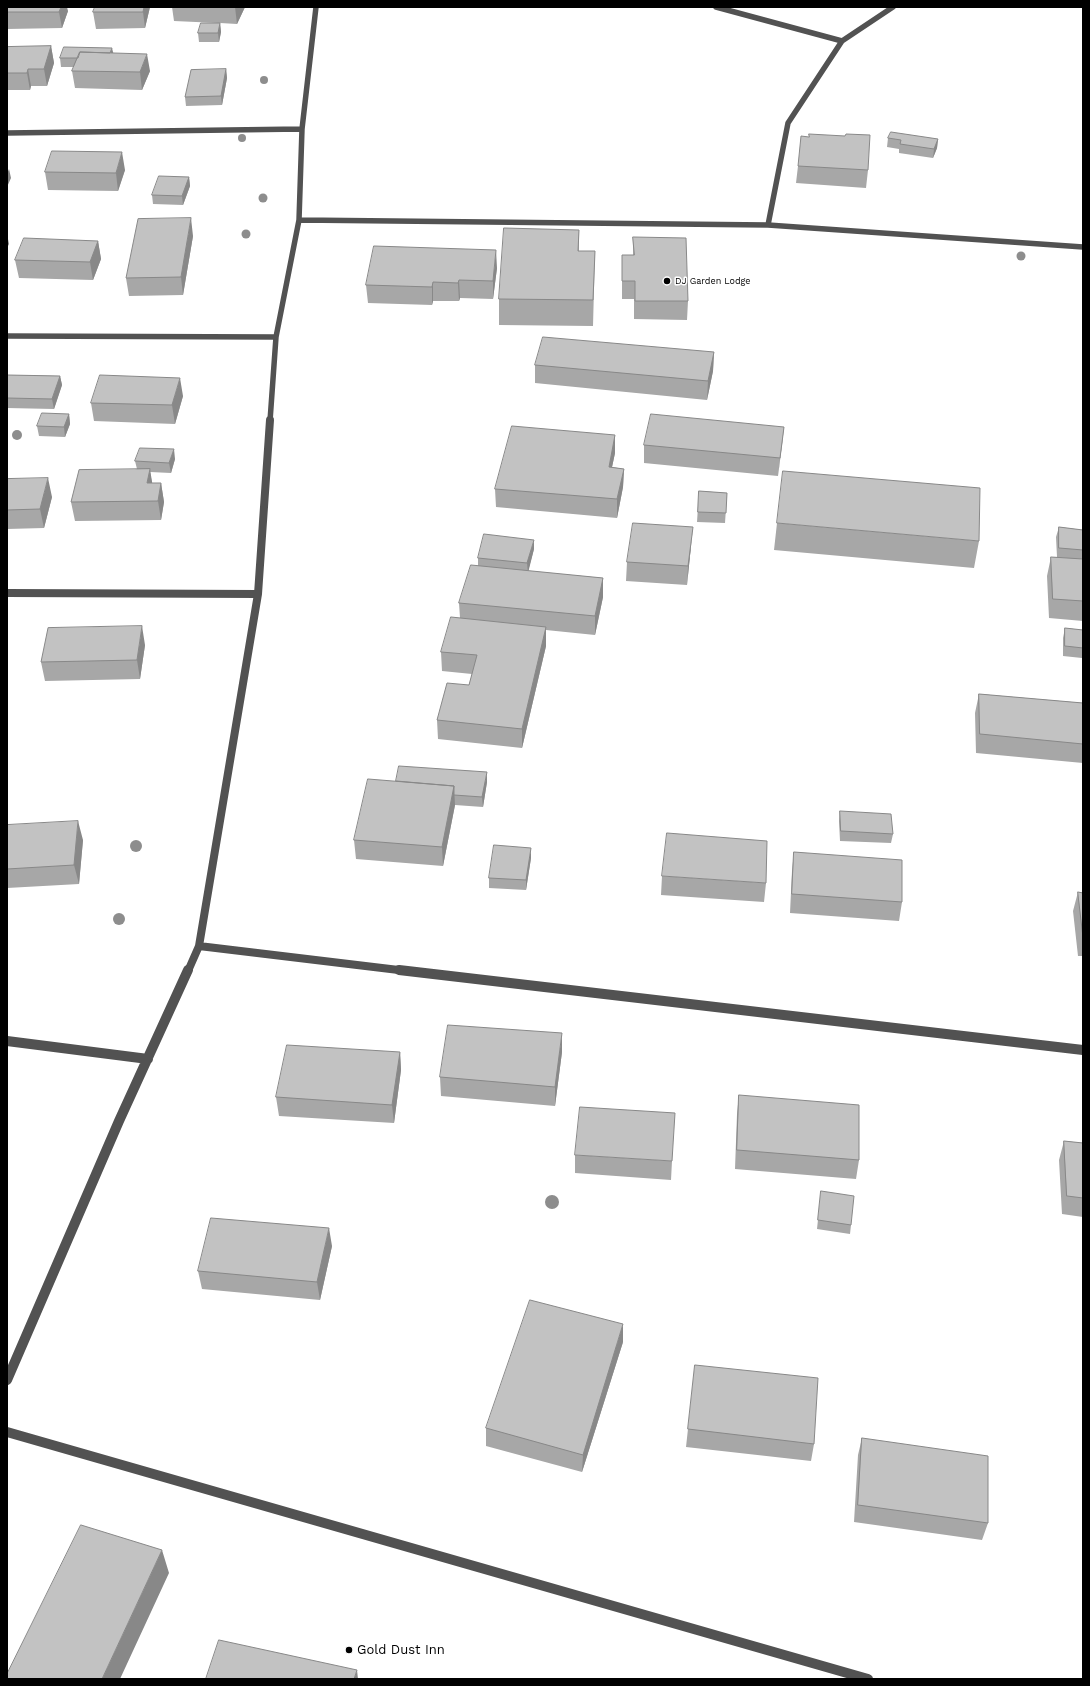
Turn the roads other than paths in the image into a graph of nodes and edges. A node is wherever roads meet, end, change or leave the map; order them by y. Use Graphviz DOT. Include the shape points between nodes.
graph roads {
  1 [pos="316,7"];
  2 [pos="716,7"];
  3 [pos="893,7"];
  4 [pos="842,41"];
  5 [pos="302,130"];
  6 [pos="7,133"];
  7 [pos="299,220"];
  8 [pos="768,225"];
  9 [pos="1083,247"];
  10 [pos="7,336"];
  11 [pos="276,337"];
  12 [pos="7,593"];
  13 [pos="258,594"];
  14 [pos="199,946"];
  15 [pos="7,1041"];
  16 [pos="1083,1050"];
  17 [pos="148,1059"];
  18 [pos="7,1380"];
  19 [pos="7,1432"];
  20 [pos="868,1679"];
  1 -- 5 [label="street"];
  2 -- 4 [label="street"];
  3 -- 4 [label="street"];
  4 -- 8 [label="street" via="788,123"];
  5 -- 6 [label="street"];
  5 -- 7 [label="street"];
  7 -- 8 [label="street"];
  7 -- 11 [label="street"];
  8 -- 9 [label="street"];
  10 -- 11 [label="street"];
  11 -- 13 [label="street"];
  12 -- 13 [label="street"];
  13 -- 14 [label="street"];
  14 -- 16 [label="street"];
  14 -- 17 [label="street"];
  15 -- 17 [label="street"];
  17 -- 18 [label="street"];
  19 -- 20 [label="street"];
}
